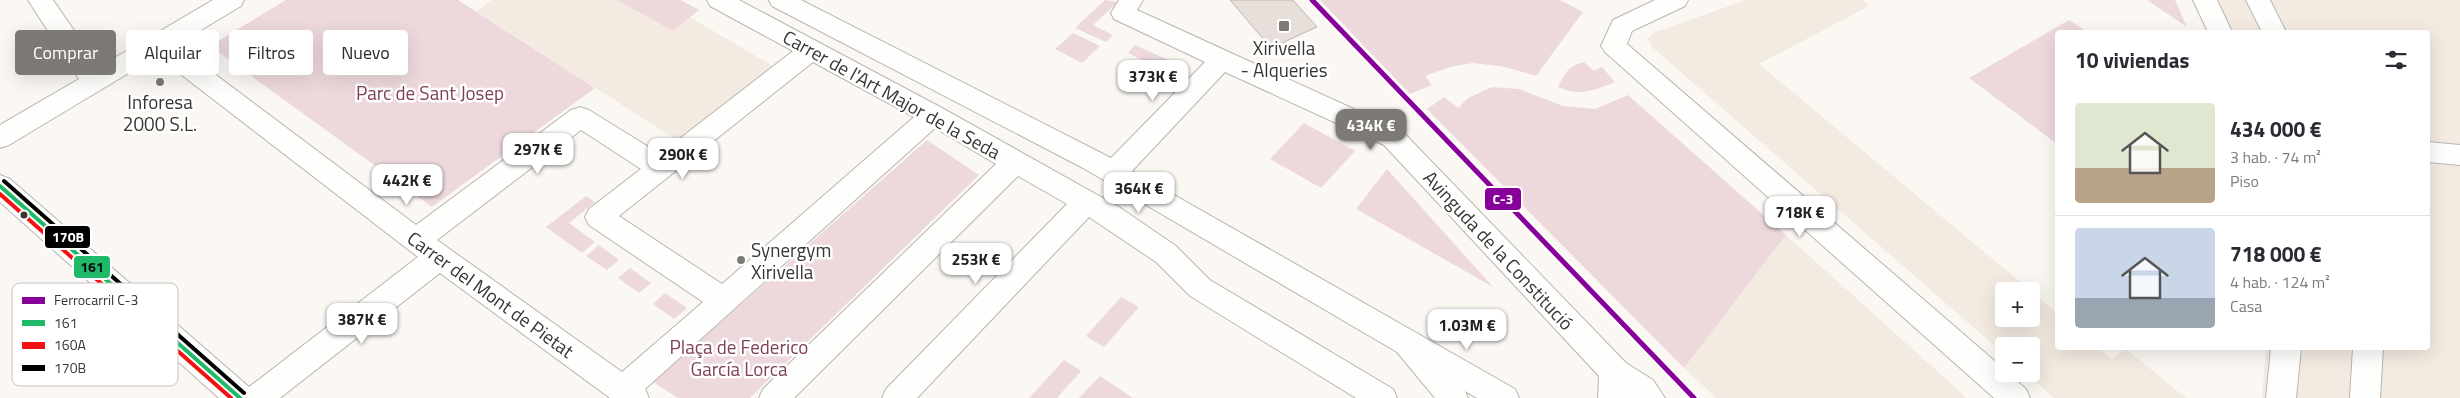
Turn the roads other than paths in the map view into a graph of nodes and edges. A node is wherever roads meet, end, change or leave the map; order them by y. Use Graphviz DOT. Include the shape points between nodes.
graph roads {
  1 [pos="40,0"];
  2 [pos="232,0"];
  3 [pos="719,0"];
  4 [pos="1131,0"];
  5 [pos="1676,0"];
  6 [pos="2205,0"];
  7 [pos="2258,0"];
  8 [pos="785,1"];
  9 [pos="761,22"];
  10 [pos="182,30"];
  11 [pos="2219,30"];
  12 [pos="2273,30"];
  13 [pos="811,50"];
  14 [pos="1222,60"];
  15 [pos="126,63"];
  16 [pos="199,75"];
  17 [pos="95,82"];
  18 [pos="933,115"];
  19 [pos="0,138"];
  20 [pos="2430,152"];
  21 [pos="2460,155"];
  22 [pos="1015,162"];
  23 [pos="662,170"];
  24 [pos="1115,173"];
  25 [pos="0,186"];
  26 [pos="1087,202"];
  27 [pos="416,240"];
  28 [pos="439,257"];
  29 [pos="110,283"];
  30 [pos="723,300"];
  31 [pos="178,343"];
  32 [pos="1408,343"];
  33 [pos="2286,350"];
  34 [pos="2368,350"];
  35 [pos="1614,385"];
  36 [pos="629,394"];
  37 [pos="240,398"];
  38 [pos="257,398"];
  39 [pos="774,398"];
  40 [pos="897,398"];
  41 [pos="1382,398"];
  42 [pos="1453,398"];
  43 [pos="1504,398"];
  44 [pos="1650,398"];
  45 [pos="2015,398"];
  46 [pos="2281,398"];
  47 [pos="2365,398"];
  1 -- 17 [label="street"];
  2 -- 10 [label="street"];
  3 -- 9 [label="street, Carrer de l'Art Major de la Seda"];
  4 -- 14 [label="street, Avinguda de la Constitució" via="1122,13"];
  5 -- 45 [label="street" via="1622,26 1614,46"];
  6 -- 11 [label="street"];
  7 -- 12 [label="street"];
  8 -- 9 [label="street"];
  8 -- 24 [label="street, Carrer de l'Art Major de la Seda"];
  9 -- 13 [label="street, Carrer de l'Art Major de la Seda"];
  13 -- 18 [label="street, Carrer de l'Art Major de la Seda"];
  13 -- 23 [label="street"];
  14 -- 24 [label="street"];
  14 -- 35 [label="street, Avinguda de la Constitució" via="1393,138"];
  15 -- 17 [label="street"];
  16 -- 27 [label="street, Carrer del Mont de Pietat"];
  17 -- 19 [label="street"];
  18 -- 22 [label="street, Carrer de l'Art Major de la Seda"];
  18 -- 30 [label="street"];
  20 -- 21 [label="street"];
  22 -- 26 [label="street, Carrer de l'Art Major de la Seda"];
  22 -- 39 [label="street"];
  23 -- 27 [label="street" via="580,117"];
  23 -- 30 [label="street" via="598,217"];
  24 -- 26 [label="street"];
  24 -- 26 [label="street"];
  24 -- 32 [label="street, Carrer de l'Art Major de la Seda"];
  25 -- 29 [label="street"];
  26 -- 40 [label="street"];
  26 -- 41 [label="street, Carrer de l'Art Major de la Seda" via="1166,254 1200,288"];
  27 -- 28 [label="street, Carrer del Mont de Pietat"];
  28 -- 36 [label="street, Carrer del Mont de Pietat"];
  28 -- 38 [label="street"];
  30 -- 36 [label="street"];
  31 -- 37 [label="street"];
  32 -- 42 [label="street, Carrer de l'Art Major de la Seda"];
  32 -- 43 [label="street, Carrer de l'Art Major de la Seda"];
  33 -- 46 [label="street"];
  34 -- 47 [label="street"];
  35 -- 44 [label="street, Avinguda de la Constitució" via="1642,390"];
}
